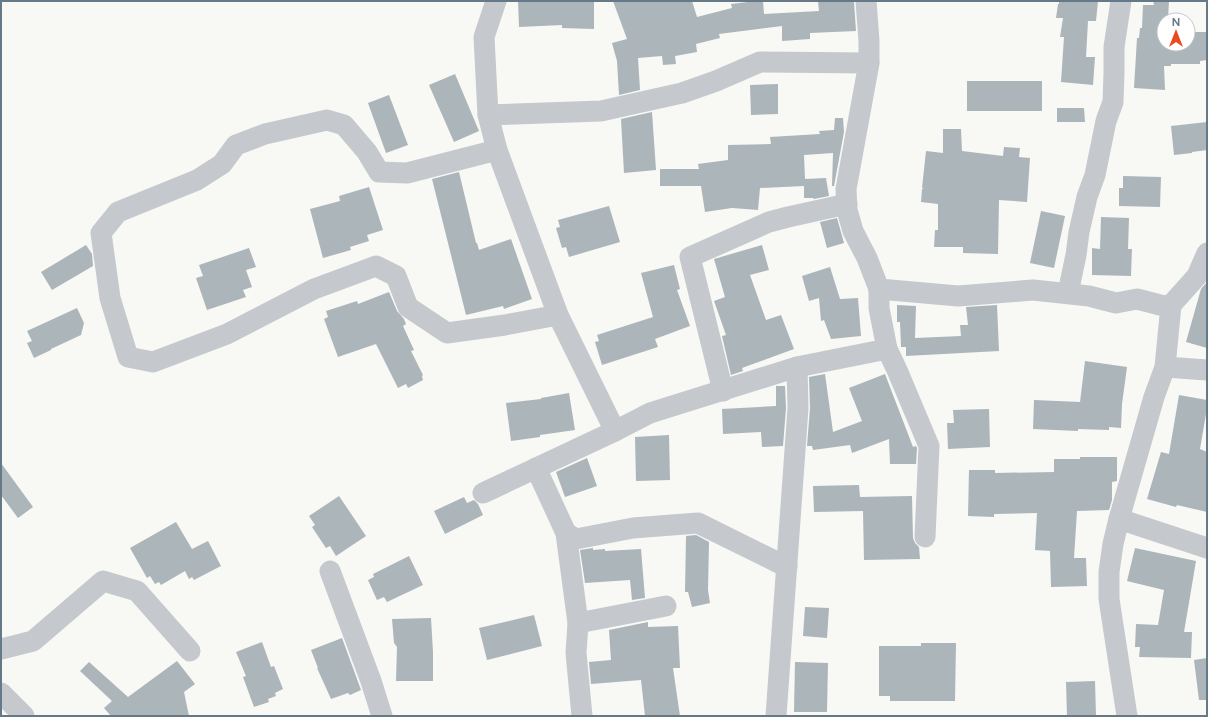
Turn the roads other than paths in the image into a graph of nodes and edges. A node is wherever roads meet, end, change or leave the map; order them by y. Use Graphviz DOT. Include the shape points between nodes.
graph roads {
  1 [pos="496,1"];
  2 [pos="866,1"];
  3 [pos="1121,1"];
  4 [pos="869,63"];
  5 [pos="488,115"];
  6 [pos="497,150"];
  7 [pos="847,204"];
  8 [pos="1207,253"];
  9 [pos="879,289"];
  10 [pos="1068,293"];
  11 [pos="1171,304"];
  12 [pos="558,315"];
  13 [pos="887,349"];
  14 [pos="798,367"];
  15 [pos="1165,367"];
  16 [pos="1207,370"];
  17 [pos="723,391"];
  18 [pos="616,431"];
  19 [pos="536,468"];
  20 [pos="483,493"];
  21 [pos="1119,519"];
  22 [pos="566,533"];
  23 [pos="925,537"];
  24 [pos="1207,548"];
  25 [pos="787,567"];
  26 [pos="330,571"];
  27 [pos="666,606"];
  28 [pos="578,623"];
  29 [pos="1,649"];
  30 [pos="190,651"];
  31 [pos="1,693"];
  32 [pos="24,716"];
  33 [pos="382,716"];
  34 [pos="582,716"];
  35 [pos="776,716"];
  36 [pos="1127,716"];
  1 -- 5 [label="street" via="484,37"];
  2 -- 4 [label="street"];
  3 -- 10 [label="street" via="1114,47 1112,102 1095,175 1087,197"];
  4 -- 5 [label="street" via="760,62 682,93 601,111"];
  4 -- 7 [label="street" via="846,189"];
  5 -- 6 [label="street"];
  6 -- 12 [label="street"];
  6 -- 12 [label="street" via="407,173 380,172 344,125 327,120 265,134 236,145 222,164 198,180 118,212 101,233 110,298 128,357 153,362 227,334 314,289 376,266 396,276 408,307 447,333"];
  7 -- 9 [label="street" via="853,231"];
  7 -- 17 [label="street" via="769,222 690,257"];
  8 -- 11 [label="street" via="1197,276"];
  9 -- 10 [label="street" via="958,296 1033,290"];
  9 -- 13 [label="street" via="879,308"];
  10 -- 11 [label="street" via="1116,303 1137,299 1164,306"];
  11 -- 15 [label="street"];
  12 -- 18 [label="street"];
  13 -- 14 [label="street"];
  13 -- 23 [label="street" via="929,446"];
  14 -- 17 [label="street"];
  14 -- 25 [label="street" via="798,408"];
  15 -- 16 [label="street"];
  15 -- 21 [label="street"];
  17 -- 18 [label="street" via="650,413"];
  18 -- 19 [label="street"];
  19 -- 20 [label="street"];
  19 -- 22 [label="street"];
  21 -- 24 [label="street"];
  21 -- 36 [label="street" via="1109,572 1109,599"];
  22 -- 25 [label="street" via="576,539 633,528 698,523"];
  22 -- 28 [label="street"];
  25 -- 35 [label="street"];
  26 -- 33 [label="street"];
  27 -- 28 [label="street"];
  28 -- 34 [label="street" via="576,653"];
  29 -- 30 [label="street" via="33,641 102,581 137,591"];
  31 -- 32 [label="street"];
}
